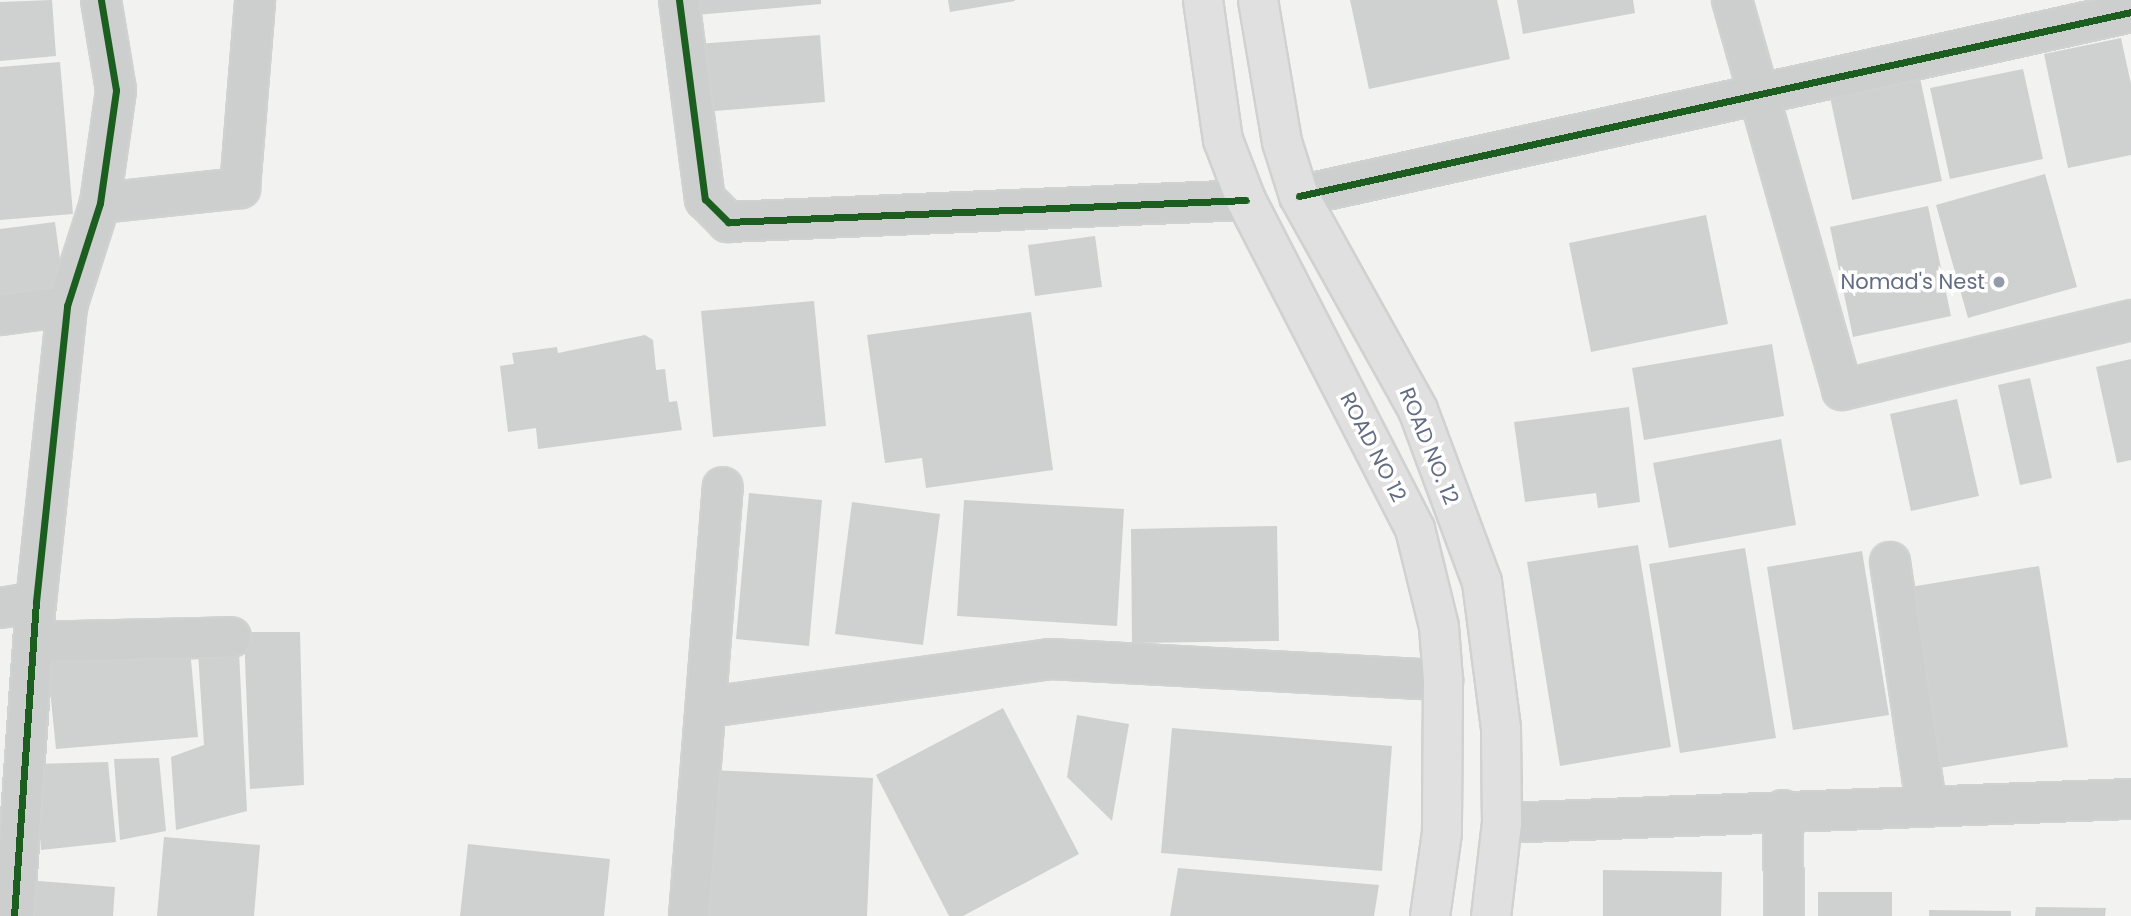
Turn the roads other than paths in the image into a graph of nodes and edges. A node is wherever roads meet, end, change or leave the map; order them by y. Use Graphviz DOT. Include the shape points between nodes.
graph roads {
  1 [pos="101,0"];
  2 [pos="255,0"];
  3 [pos="679,0"];
  4 [pos="1203,0"];
  5 [pos="1258,0"];
  6 [pos="1732,0"];
  7 [pos="2131,12"];
  8 [pos="1755,95"];
  9 [pos="1299,196"];
  10 [pos="1246,200"];
  11 [pos="100,203"];
  12 [pos="67,306"];
  13 [pos="0,315"];
  14 [pos="2131,320"];
  15 [pos="723,487"];
  16 [pos="1889,562"];
  17 [pos="18,605"];
  18 [pos="230,637"];
  19 [pos="33,642"];
  20 [pos="1443,680"];
  21 [pos="709,707"];
  22 [pos="2131,799"];
  23 [pos="1926,804"];
  24 [pos="1783,810"];
  25 [pos="1502,822"];
  26 [pos="9,910"];
  27 [pos="689,916"];
  28 [pos="1430,916"];
  29 [pos="1492,916"];
  30 [pos="1784,916"];
  1 -- 11 [label="street" via="116,90"];
  2 -- 11 [label="street" via="240,188"];
  3 -- 10 [label="street" via="705,199 728,222"];
  4 -- 10 [label="main road, ROAD NO 12" via="1223,140"];
  5 -- 9 [label="main road, ROAD NO. 12" via="1282,142"];
  6 -- 8 [label="street"];
  7 -- 8 [label="street"];
  8 -- 9 [label="street"];
  8 -- 14 [label="street" via="1842,390"];
  9 -- 25 [label="main road, ROAD NO. 12" via="1418,410 1482,582 1501,728"];
  10 -- 20 [label="main road, ROAD NO 12" via="1415,529 1439,628"];
  11 -- 12 [label="street"];
  12 -- 13 [label="street"];
  12 -- 17 [label="street"];
  15 -- 21 [label="street"];
  16 -- 23 [label="street"];
  17 -- 19 [label="street"];
  18 -- 19 [label="street"];
  19 -- 26 [label="street"];
  20 -- 21 [label="street" via="1050,659"];
  20 -- 28 [label="main road, ROAD NO 12" via="1442,833"];
  21 -- 27 [label="street"];
  22 -- 23 [label="street"];
  23 -- 24 [label="street"];
  24 -- 25 [label="street"];
  24 -- 30 [label="street"];
  25 -- 29 [label="main road, ROAD NO. 12"];
}
